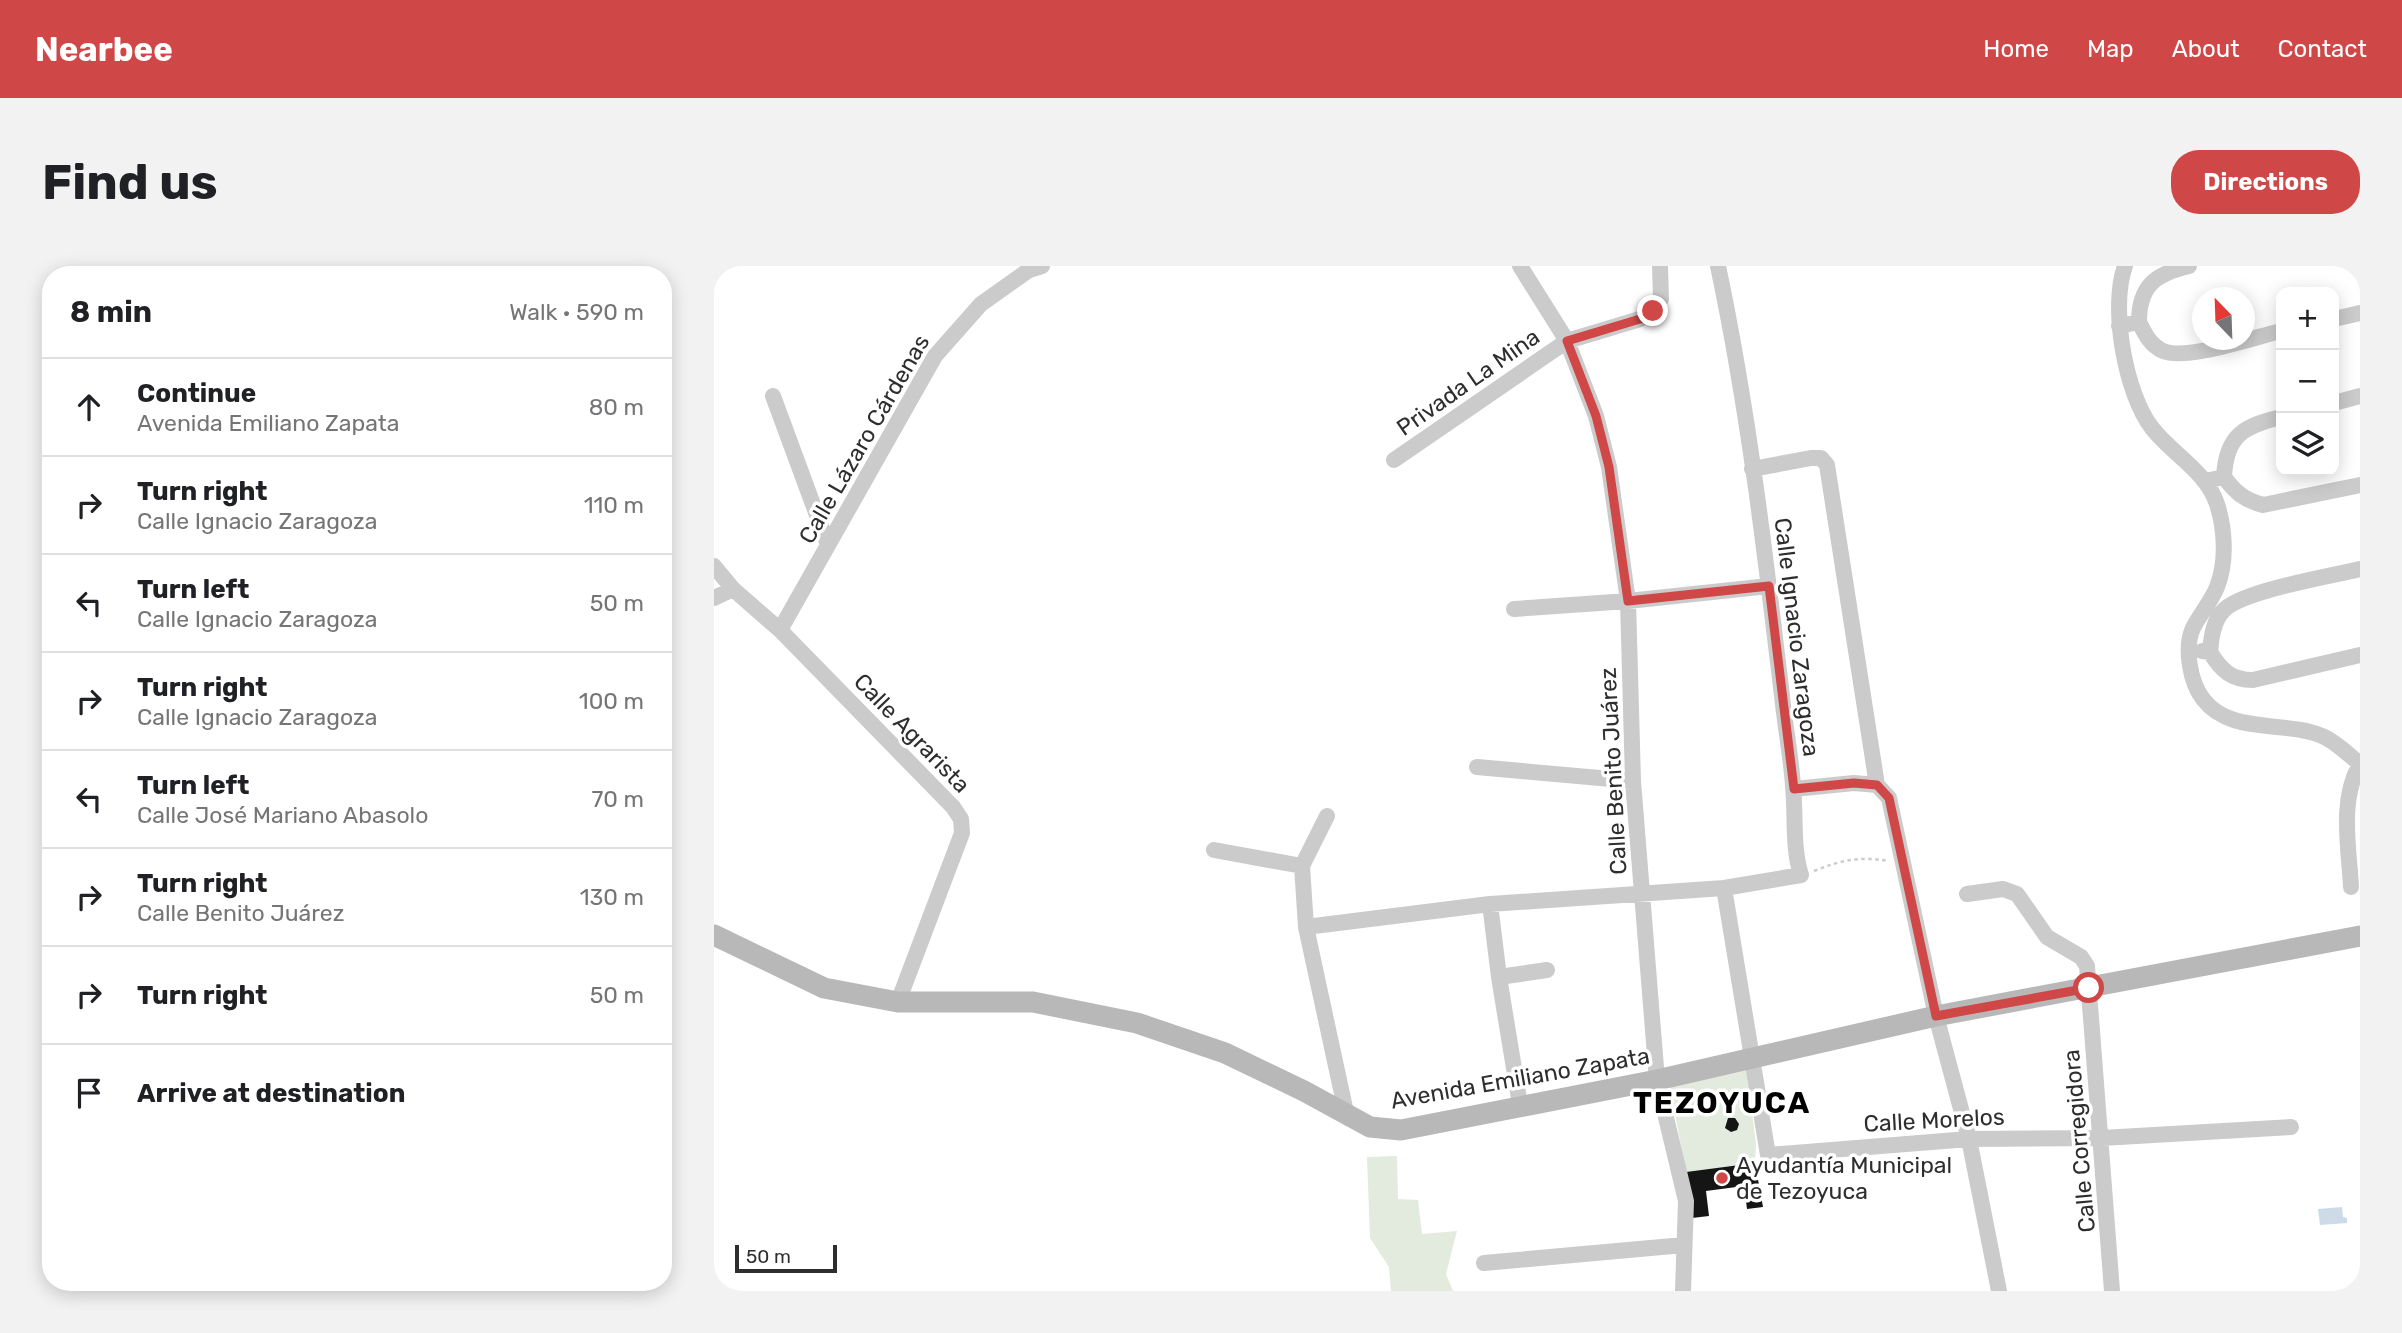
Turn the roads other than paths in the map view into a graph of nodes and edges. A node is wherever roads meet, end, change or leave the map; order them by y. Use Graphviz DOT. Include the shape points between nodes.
graph roads {
  1 [pos="1042,266"];
  2 [pos="1520,266"];
  3 [pos="1660,266"];
  4 [pos="1718,266"];
  5 [pos="2125,266"];
  6 [pos="2189,266"];
  7 [pos="2360,313"];
  8 [pos="2339,318"];
  9 [pos="2139,322"];
  10 [pos="2119,326"];
  11 [pos="2276,332"];
  12 [pos="1567,341"];
  13 [pos="773,396"];
  14 [pos="2360,396"];
  15 [pos="2339,402"];
  16 [pos="2276,417"];
  17 [pos="1394,460"];
  18 [pos="1752,468"];
  19 [pos="2224,477"];
  20 [pos="2206,481"];
  21 [pos="2360,485"];
  22 [pos="828,545"];
  23 [pos="714,566"];
  24 [pos="2360,569"];
  25 [pos="1769,586"];
  26 [pos="733,589"];
  27 [pos="714,598"];
  28 [pos="1628,601"];
  29 [pos="1514,609"];
  30 [pos="780,630"];
  31 [pos="2189,651"];
  32 [pos="2210,652"];
  33 [pos="2360,655"];
  34 [pos="2358,758"];
  35 [pos="1477,767"];
  36 [pos="1633,781"];
  37 [pos="1877,785"];
  38 [pos="1794,789"];
  39 [pos="1327,816"];
  40 [pos="1214,850"];
  41 [pos="1302,866"];
  42 [pos="2351,887"];
  43 [pos="1724,888"];
  44 [pos="1644,894"];
  45 [pos="1967,894"];
  46 [pos="1490,904"];
  47 [pos="1306,927"];
  48 [pos="714,935"];
  49 [pos="2360,936"];
  50 [pos="1547,970"];
  51 [pos="1499,977"];
  52 [pos="2089,988"];
  53 [pos="898,1002"];
  54 [pos="1936,1016"];
  55 [pos="1751,1059"];
  56 [pos="1657,1080"];
  57 [pos="1520,1105"];
  58 [pos="1347,1117"];
  59 [pos="2291,1127"];
  60 [pos="2102,1138"];
  61 [pos="1969,1139"];
  62 [pos="1684,1245"];
  63 [pos="1484,1263"];
  64 [pos="1683,1291"];
  65 [pos="1999,1291"];
  66 [pos="2112,1291"];
  1 -- 22 [label="street, Calle Lázaro Cárdenas" via="981,304 935,356"];
  2 -- 12 [label="street, Calle Benito Juárez"];
  3 -- 12 [label="street, Privada La Mina" via="1661,299 1653,311"];
  4 -- 18 [label="street, Calle Ignacio Zaragoza" via="1740,371"];
  5 -- 10 [label="street" via="2119,284"];
  6 -- 9 [label="street" via="2169,271 2149,285 2139,302"];
  7 -- 8 [label="street"];
  9 -- 10 [label="street"];
  9 -- 11 [label="street" via="2150,342 2175,353"];
  10 -- 20 [label="street" via="2138,406 2153,429"];
  12 -- 17 [label="street, Privada La Mina"];
  12 -- 28 [label="street, Calle Benito Juárez" via="1596,416 1609,467"];
  13 -- 22 [label="street"];
  14 -- 15 [label="street"];
  16 -- 19 [label="street" via="2255,423 2233,439"];
  18 -- 25 [label="street, Calle Ignacio Zaragoza"];
  18 -- 37 [label="street" via="1811,458 1821,458 1828,465"];
  19 -- 20 [label="street"];
  19 -- 21 [label="street" via="2235,493 2263,505"];
  20 -- 31 [label="street" via="2217,502 2224,559 2217,586 2192,631"];
  22 -- 30 [label="street, Calle Lázaro Cárdenas"];
  23 -- 26 [label="street, Calle Agrarista"];
  24 -- 32 [label="street" via="2246,597 2223,610 2211,635"];
  25 -- 28 [label="street"];
  25 -- 38 [label="street, Calle Ignacio Zaragoza"];
  26 -- 27 [label="street"];
  26 -- 30 [label="street, Calle Agrarista"];
  28 -- 29 [label="street"];
  28 -- 36 [label="street, Calle Benito Juárez"];
  30 -- 53 [label="street, Calle Agrarista" via="961,819 962,833"];
  31 -- 32 [label="street"];
  31 -- 34 [label="street" via="2192,676 2202,698 2216,712 2236,721 2323,736"];
  32 -- 33 [label="street" via="2221,670 2238,680"];
  34 -- 42 [label="street" via="2347,803"];
  35 -- 36 [label="street"];
  36 -- 44 [label="street, Calle Benito Juárez"];
  37 -- 38 [label="street, Calle Ignacio Zaragoza"];
  37 -- 54 [label="street" via="1889,798"];
  38 -- 43 [label="street" via="1801,876"];
  39 -- 41 [label="street"];
  40 -- 41 [label="street"];
  41 -- 47 [label="street"];
  43 -- 44 [label="street"];
  43 -- 55 [label="street"];
  44 -- 46 [label="street"];
  44 -- 56 [label="street, Calle Benito Juárez"];
  45 -- 52 [label="street, Calle Corregidora" via="2003,889 2017,894 2047,937 2081,957 2087,966"];
  46 -- 47 [label="street"];
  46 -- 51 [label="street"];
  47 -- 58 [label="street"];
  48 -- 53 [label="street, Avenida Emiliano Zapata" via="824,988"];
  49 -- 52 [label="street, Avenida Emiliano Zapata"];
  50 -- 51 [label="street"];
  51 -- 57 [label="street"];
  52 -- 54 [label="street, Avenida Emiliano Zapata"];
  52 -- 60 [label="street, Calle Corregidora"];
  53 -- 58 [label="street, Avenida Emiliano Zapata" via="1033,1002 1137,1023 1225,1053"];
  54 -- 55 [label="street, Avenida Emiliano Zapata"];
  54 -- 61 [label="street"];
  55 -- 56 [label="street, Avenida Emiliano Zapata"];
  55 -- 61 [label="street, Calle Morelos" via="1769,1154"];
  56 -- 57 [label="street, Avenida Emiliano Zapata"];
  56 -- 62 [label="street, Calle Benito Juárez" via="1686,1201"];
  57 -- 58 [label="street, Avenida Emiliano Zapata" via="1401,1130 1370,1127"];
  59 -- 60 [label="street, Calle Morelos"];
  60 -- 61 [label="street, Calle Morelos"];
  60 -- 66 [label="street, Calle Corregidora"];
  61 -- 65 [label="street"];
  62 -- 63 [label="street"];
  62 -- 64 [label="street, Calle Benito Juárez"];
}
